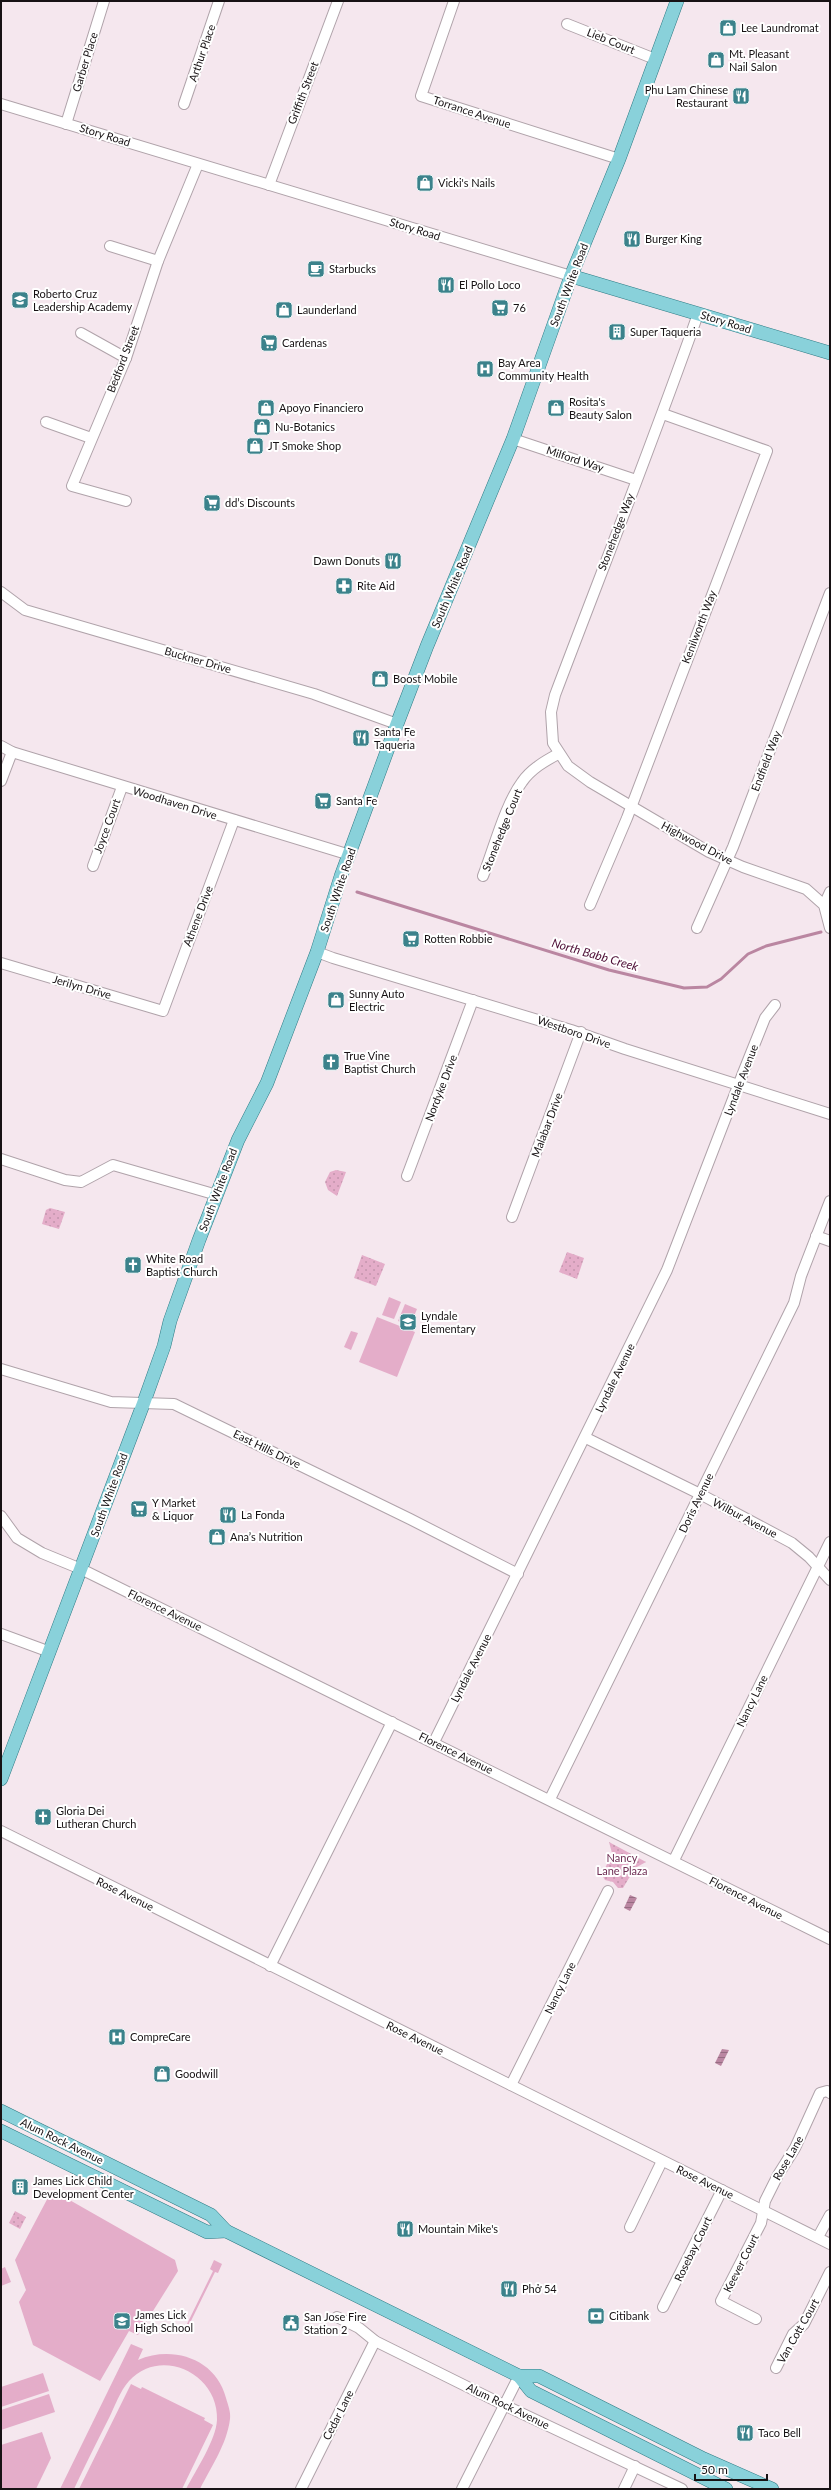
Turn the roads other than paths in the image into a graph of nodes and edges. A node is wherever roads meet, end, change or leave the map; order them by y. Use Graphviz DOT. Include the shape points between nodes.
graph roads {
  1 [pos="104,1"];
  2 [pos="219,1"];
  3 [pos="338,1"];
  4 [pos="454,1"];
  5 [pos="678,1"];
  6 [pos="567,24"];
  7 [pos="655,59"];
  8 [pos="1,104"];
  9 [pos="184,104"];
  10 [pos="66,124"];
  11 [pos="619,159"];
  12 [pos="198,164"];
  13 [pos="269,185"];
  14 [pos="110,246"];
  15 [pos="158,261"];
  16 [pos="571,276"];
  17 [pos="698,314"];
  18 [pos="81,333"];
  19 [pos="830,353"];
  20 [pos="126,358"];
  21 [pos="664,414"];
  22 [pos="46,422"];
  23 [pos="91,438"];
  24 [pos="513,438"];
  25 [pos="636,480"];
  26 [pos="126,501"];
  27 [pos="1,592"];
  28 [pos="830,593"];
  29 [pos="397,724"];
  30 [pos="1,746"];
  31 [pos="12,752"];
  32 [pos="558,754"];
  33 [pos="1,781"];
  34 [pos="122,787"];
  35 [pos="631,806"];
  36 [pos="234,820"];
  37 [pos="350,855"];
  38 [pos="727,860"];
  39 [pos="93,866"];
  40 [pos="484,876"];
  41 [pos="830,892"];
  42 [pos="590,905"];
  43 [pos="824,905"];
  44 [pos="697,928"];
  45 [pos="830,928"];
  46 [pos="317,952"];
  47 [pos="1,964"];
  48 [pos="473,1000"];
  49 [pos="775,1005"];
  50 [pos="163,1011"];
  51 [pos="581,1032"];
  52 [pos="739,1085"];
  53 [pos="830,1114"];
  54 [pos="1,1159"];
  55 [pos="407,1176"];
  56 [pos="216,1195"];
  57 [pos="830,1201"];
  58 [pos="512,1217"];
  59 [pos="816,1236"];
  60 [pos="830,1241"];
  61 [pos="1,1369"];
  62 [pos="144,1402"];
  63 [pos="586,1438"];
  64 [pos="700,1494"];
  65 [pos="1,1516"];
  66 [pos="830,1542"];
  67 [pos="818,1567"];
  68 [pos="81,1569"];
  69 [pos="518,1574"];
  70 [pos="830,1580"];
  71 [pos="1,1634"];
  72 [pos="50,1652"];
  73 [pos="392,1722"];
  74 [pos="434,1742"];
  75 [pos="1,1779"];
  76 [pos="550,1799"];
  77 [pos="1,1832"];
  78 [pos="674,1860"];
  79 [pos="608,1891"];
  80 [pos="830,1939"];
  81 [pos="270,1966"];
  82 [pos="511,2085"];
  83 [pos="830,2093"];
  84 [pos="1,2110"];
  85 [pos="1,2131"];
  86 [pos="662,2161"];
  87 [pos="722,2190"];
  88 [pos="168,2193"];
  89 [pos="143,2200"];
  90 [pos="763,2210"];
  91 [pos="830,2215"];
  92 [pos="630,2227"];
  93 [pos="226,2231"];
  94 [pos="818,2238"];
  95 [pos="830,2244"];
  96 [pos="830,2272"];
  97 [pos="663,2307"];
  98 [pos="337,2317"];
  99 [pos="756,2319"];
  100 [pos="375,2341"];
  101 [pos="776,2368"];
  102 [pos="519,2376"];
  103 [pos="504,2405"];
  104 [pos="601,2427"];
  105 [pos="671,2442"];
  106 [pos="635,2466"];
  107 [pos="301,2489"];
  108 [pos="462,2489"];
  109 [pos="624,2489"];
  110 [pos="682,2489"];
  111 [pos="726,2489"];
  112 [pos="772,2489"];
  1 -- 10 [label="street, Garber Place"];
  2 -- 9 [label="street, Arthur Place"];
  3 -- 13 [label="street, Griffith Street"];
  4 -- 11 [label="street, Torrance Avenue" via="421,96"];
  5 -- 7 [label="main road, South White Road"];
  6 -- 7 [label="street, Lieb Court"];
  7 -- 11 [label="main road, South White Road"];
  8 -- 10 [label="street, Story Road"];
  10 -- 12 [label="street, Story Road"];
  11 -- 16 [label="main road, South White Road"];
  12 -- 13 [label="street, Story Road"];
  12 -- 15 [label="street, Bedford Street"];
  13 -- 16 [label="street, Story Road"];
  14 -- 15 [label="street"];
  15 -- 20 [label="street, Bedford Street"];
  16 -- 17 [label="main road, Story Road"];
  16 -- 24 [label="main road, South White Road"];
  17 -- 19 [label="main road, Story Road"];
  17 -- 21 [label="street, Stonehedge Way"];
  18 -- 20 [label="street"];
  20 -- 23 [label="street, Bedford Street"];
  21 -- 25 [label="street, Stonehedge Way"];
  21 -- 35 [label="street, Kenilworth Way" via="767,451"];
  22 -- 23 [label="street"];
  23 -- 26 [label="street, Bedford Street" via="72,486"];
  24 -- 25 [label="street, Milford Way"];
  24 -- 29 [label="main road, South White Road"];
  25 -- 32 [label="street, Stonehedge Way" via="555,695 550,727"];
  27 -- 29 [label="street, Buckner Drive" via="25,610 314,694"];
  28 -- 38 [label="street, Endfield Way"];
  29 -- 37 [label="main road, South White Road"];
  30 -- 31 [label="street, Woodhaven Drive"];
  31 -- 33 [label="street"];
  31 -- 34 [label="street, Woodhaven Drive"];
  32 -- 35 [label="street, Highwood Drive" via="568,766"];
  32 -- 40 [label="street, Stonehedge Court" via="533,770 522,782 514,796"];
  34 -- 36 [label="street, Woodhaven Drive"];
  34 -- 39 [label="street, Joyce Court"];
  35 -- 38 [label="street, Highwood Drive" via="682,837"];
  35 -- 42 [label="street, Kenilworth Way"];
  36 -- 37 [label="street, Woodhaven Drive"];
  36 -- 50 [label="street, Athene Drive"];
  37 -- 46 [label="main road, South White Road"];
  38 -- 43 [label="street, Highwood Drive" via="806,889"];
  38 -- 44 [label="street, Endfield Way"];
  41 -- 43 [label="street"];
  43 -- 45 [label="street"];
  46 -- 48 [label="street, Westboro Drive"];
  46 -- 56 [label="main road, South White Road" via="267,1083 238,1140"];
  47 -- 50 [label="street, Jerilyn Drive"];
  48 -- 51 [label="street, Westboro Drive"];
  48 -- 55 [label="street, Nordyke Drive"];
  49 -- 52 [label="street, Lyndale Avenue" via="765,1018"];
  51 -- 52 [label="street, Westboro Drive" via="625,1049"];
  51 -- 58 [label="street, Malabar Drive"];
  52 -- 53 [label="street, Westboro Drive"];
  52 -- 63 [label="street, Lyndale Avenue" via="667,1270"];
  54 -- 56 [label="street" via="65,1180 81,1182 114,1165"];
  56 -- 62 [label="main road, South White Road" via="172,1314 164,1346"];
  57 -- 59 [label="street, Doris Avenue"];
  59 -- 60 [label="street"];
  59 -- 64 [label="street, Doris Avenue" via="794,1303"];
  61 -- 62 [label="street, East Hills Drive" via="111,1402"];
  62 -- 68 [label="main road, South White Road"];
  62 -- 69 [label="street, East Hills Drive" via="174,1404"];
  63 -- 64 [label="street, Wilbur Avenue"];
  63 -- 69 [label="street, Lyndale Avenue"];
  64 -- 67 [label="street, Wilbur Avenue" via="792,1543"];
  64 -- 76 [label="street, Doris Avenue"];
  65 -- 68 [label="street, Florence Avenue" via="17,1538 42,1553"];
  66 -- 67 [label="street, Nancy Lane"];
  67 -- 70 [label="street, Wilbur Avenue"];
  67 -- 78 [label="street, Nancy Lane"];
  68 -- 72 [label="main road, South White Road"];
  68 -- 73 [label="street, Florence Avenue"];
  69 -- 74 [label="street, Lyndale Avenue"];
  71 -- 72 [label="street"];
  72 -- 75 [label="main road, South White Road"];
  73 -- 74 [label="street, Florence Avenue"];
  73 -- 81 [label="street"];
  74 -- 76 [label="street, Florence Avenue"];
  76 -- 78 [label="street, Florence Avenue"];
  77 -- 81 [label="street, Rose Avenue"];
  78 -- 80 [label="street, Florence Avenue"];
  79 -- 82 [label="street, Nancy Lane"];
  81 -- 82 [label="street, Rose Avenue"];
  82 -- 86 [label="street, Rose Avenue"];
  83 -- 90 [label="street, Rose Lane" via="820,2093 795,2148 765,2201"];
  84 -- 88 [label="main road, Alum Rock Avenue"];
  85 -- 89 [label="main road, Alum Rock Avenue"];
  86 -- 87 [label="street, Rose Avenue"];
  86 -- 92 [label="street"];
  87 -- 90 [label="street, Rose Avenue"];
  87 -- 97 [label="street, Rosebay Court"];
  88 -- 89 [label="main road" via="166,2197 154,2196"];
  88 -- 93 [label="main road, Alum Rock Avenue" via="211,2215"];
  89 -- 93 [label="main road, Alum Rock Avenue" via="207,2232"];
  90 -- 94 [label="street, Rose Avenue"];
  90 -- 99 [label="street, Keever Court" via="761,2224 721,2301"];
  91 -- 94 [label="street"];
  93 -- 102 [label="main road, Alum Rock Avenue"];
  94 -- 95 [label="street, Rose Avenue"];
  96 -- 101 [label="street, Van Cott Court" via="804,2324 794,2334"];
  98 -- 100 [label="street, Alum Rock Avenue" via="359,2328"];
  100 -- 103 [label="street, Alum Rock Avenue"];
  100 -- 107 [label="street, Cedar Lane"];
  102 -- 103 [label="street"];
  102 -- 104 [label="main road, Alum Rock Avenue" via="531,2391"];
  102 -- 105 [label="main road, Alum Rock Avenue" via="539,2376"];
  103 -- 106 [label="street, Alum Rock Avenue"];
  103 -- 108 [label="street"];
  104 -- 105 [label="main road" via="613,2424 656,2444"];
  104 -- 111 [label="main road, Alum Rock Avenue"];
  105 -- 112 [label="main road, Alum Rock Avenue"];
  106 -- 109 [label="street"];
  106 -- 110 [label="street, Alum Rock Avenue"];
}
